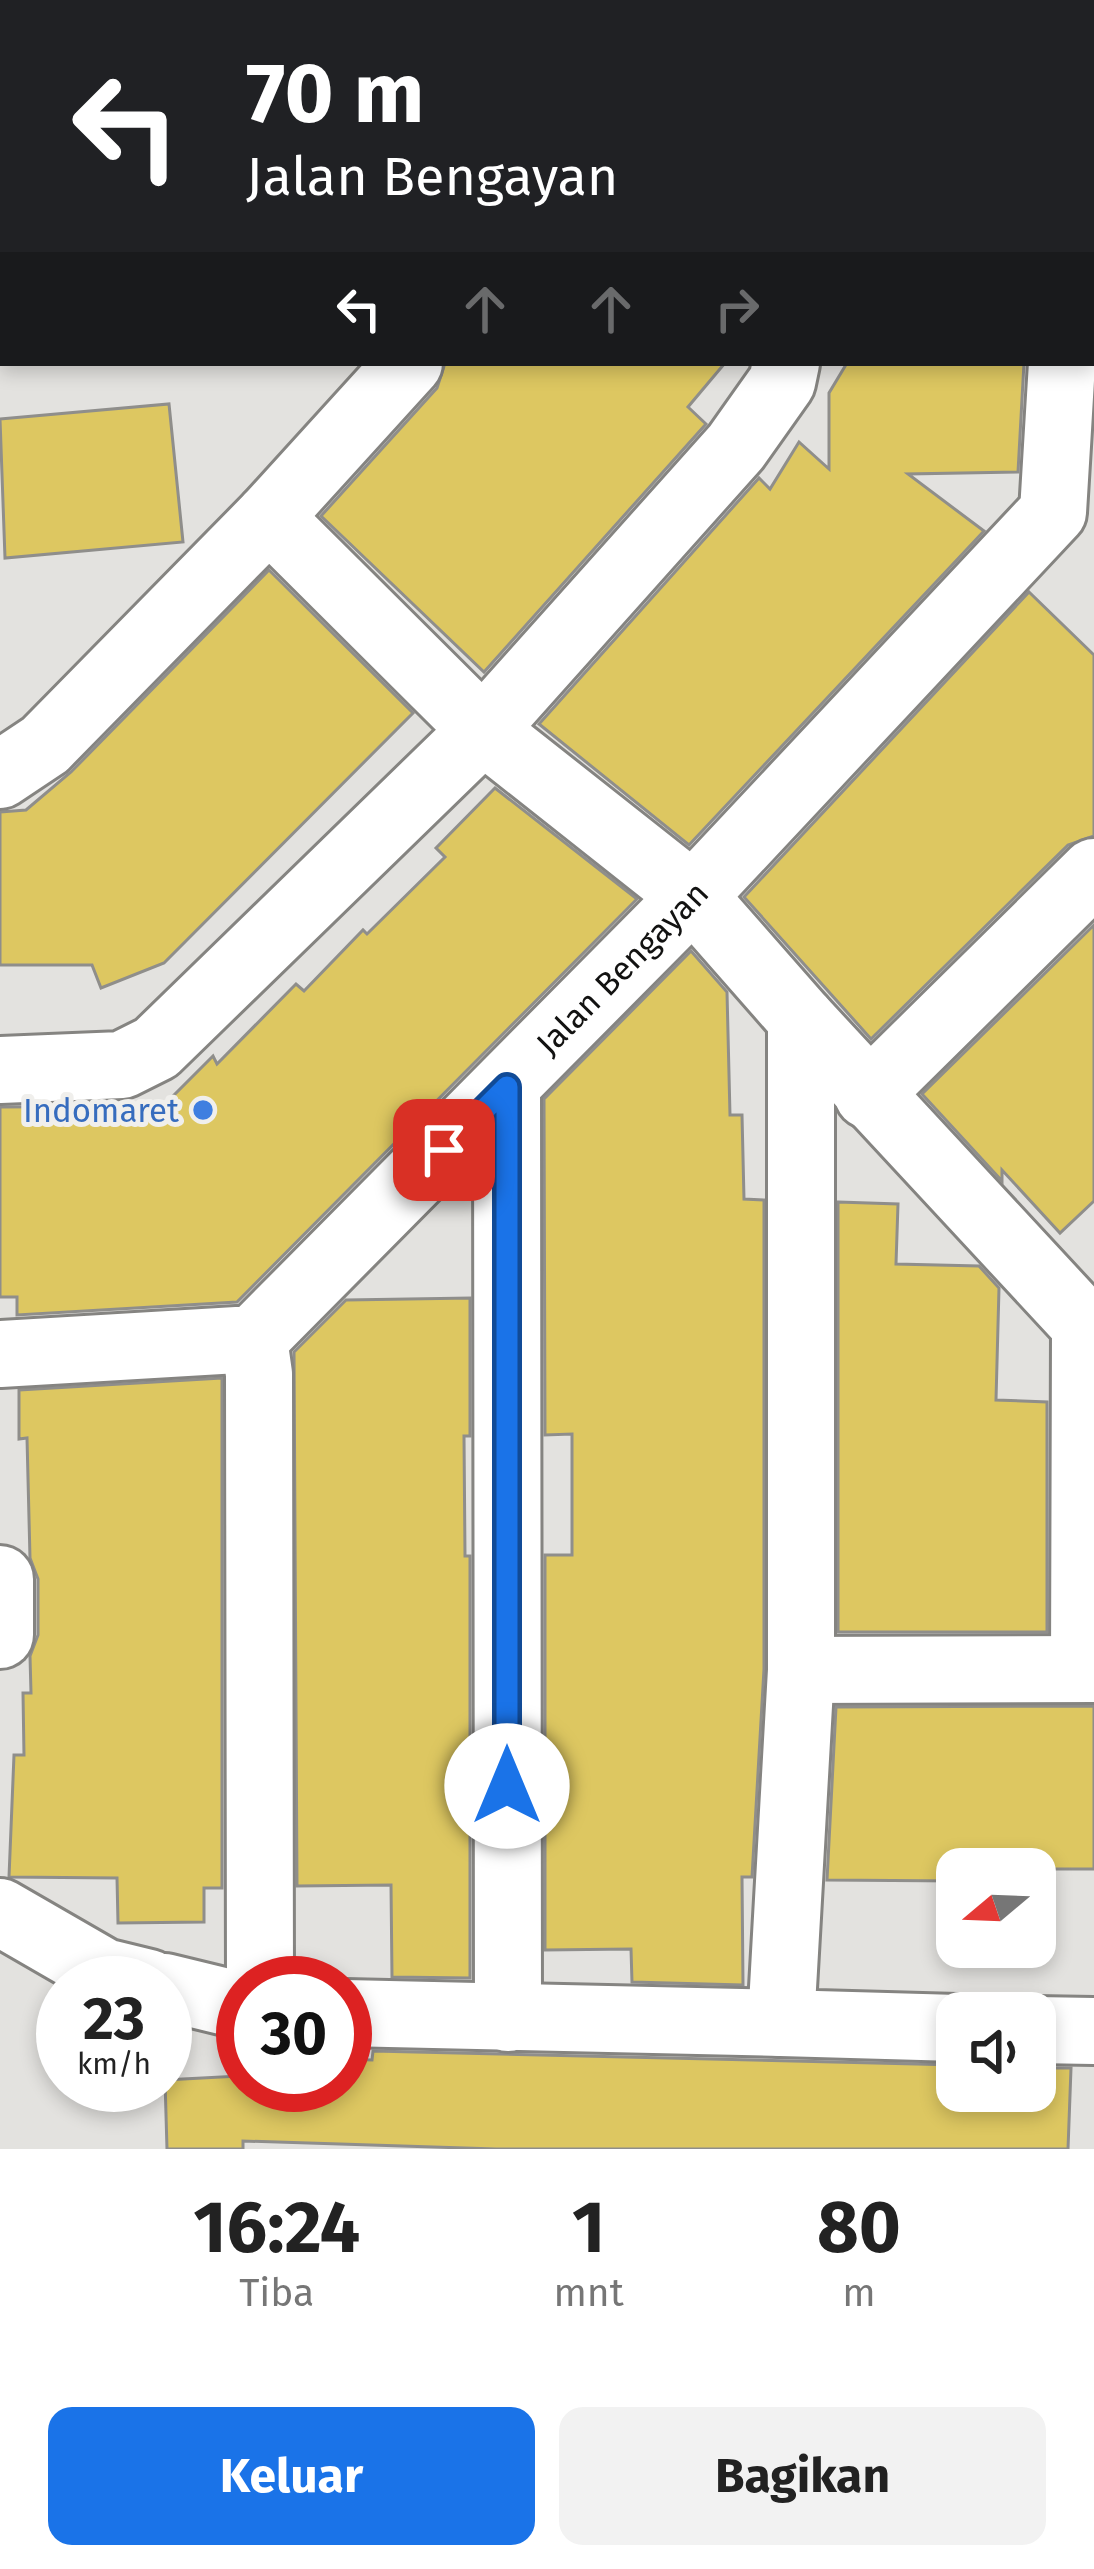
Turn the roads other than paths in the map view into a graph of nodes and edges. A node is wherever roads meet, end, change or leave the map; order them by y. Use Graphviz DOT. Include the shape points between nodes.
graph roads {
  1 [pos="406,366"];
  2 [pos="786,366"];
  3 [pos="1062,366"];
  4 [pos="1074,513"];
  5 [pos="269,517"];
  6 [pos="482,730"];
  7 [pos="0,775"];
  8 [pos="1094,872"];
  9 [pos="693,896"];
  10 [pos="801,1019"];
  11 [pos="0,1070"];
  12 [pos="507,1087"];
  13 [pos="868,1095"];
  14 [pos="1091,1329"];
  15 [pos="254,1340"];
  16 [pos="0,1354"];
  17 [pos="0,1580"];
  18 [pos="0,1621"];
  19 [pos="0,1635"];
  20 [pos="1089,1669"];
  21 [pos="801,1670"];
  22 [pos="0,1912"];
  23 [pos="76,1956"];
  24 [pos="260,1956"];
  25 [pos="372,2014"];
  26 [pos="508,2018"];
  27 [pos="781,2023"];
  28 [pos="936,2027"];
  29 [pos="1056,2030"];
  30 [pos="1094,2031"];
  1 -- 5 [label="street"];
  2 -- 6 [label="street" via="736,447"];
  3 -- 4 [label="street, Jalan Bengayan"];
  4 -- 9 [label="street, Jalan Bengayan"];
  5 -- 6 [label="street"];
  5 -- 7 [label="street" via="45,745"];
  6 -- 9 [label="street"];
  6 -- 11 [label="street" via="156,1048 104,1067"];
  8 -- 13 [label="street"];
  9 -- 10 [label="street"];
  9 -- 12 [label="street, Jalan Bengayan"];
  10 -- 13 [label="street"];
  10 -- 21 [label="street"];
  12 -- 15 [label="street, Jalan Bengayan"];
  12 -- 26 [label="street"];
  13 -- 14 [label="street"];
  14 -- 20 [label="street"];
  15 -- 16 [label="street"];
  15 -- 24 [label="street"];
  17 -- 18 [label="street"];
  18 -- 19 [label="street"];
  20 -- 21 [label="street"];
  21 -- 27 [label="street"];
  22 -- 23 [label="street"];
  25 -- 26 [label="street"];
  26 -- 27 [label="street"];
  27 -- 28 [label="street"];
  29 -- 30 [label="street"];
}
